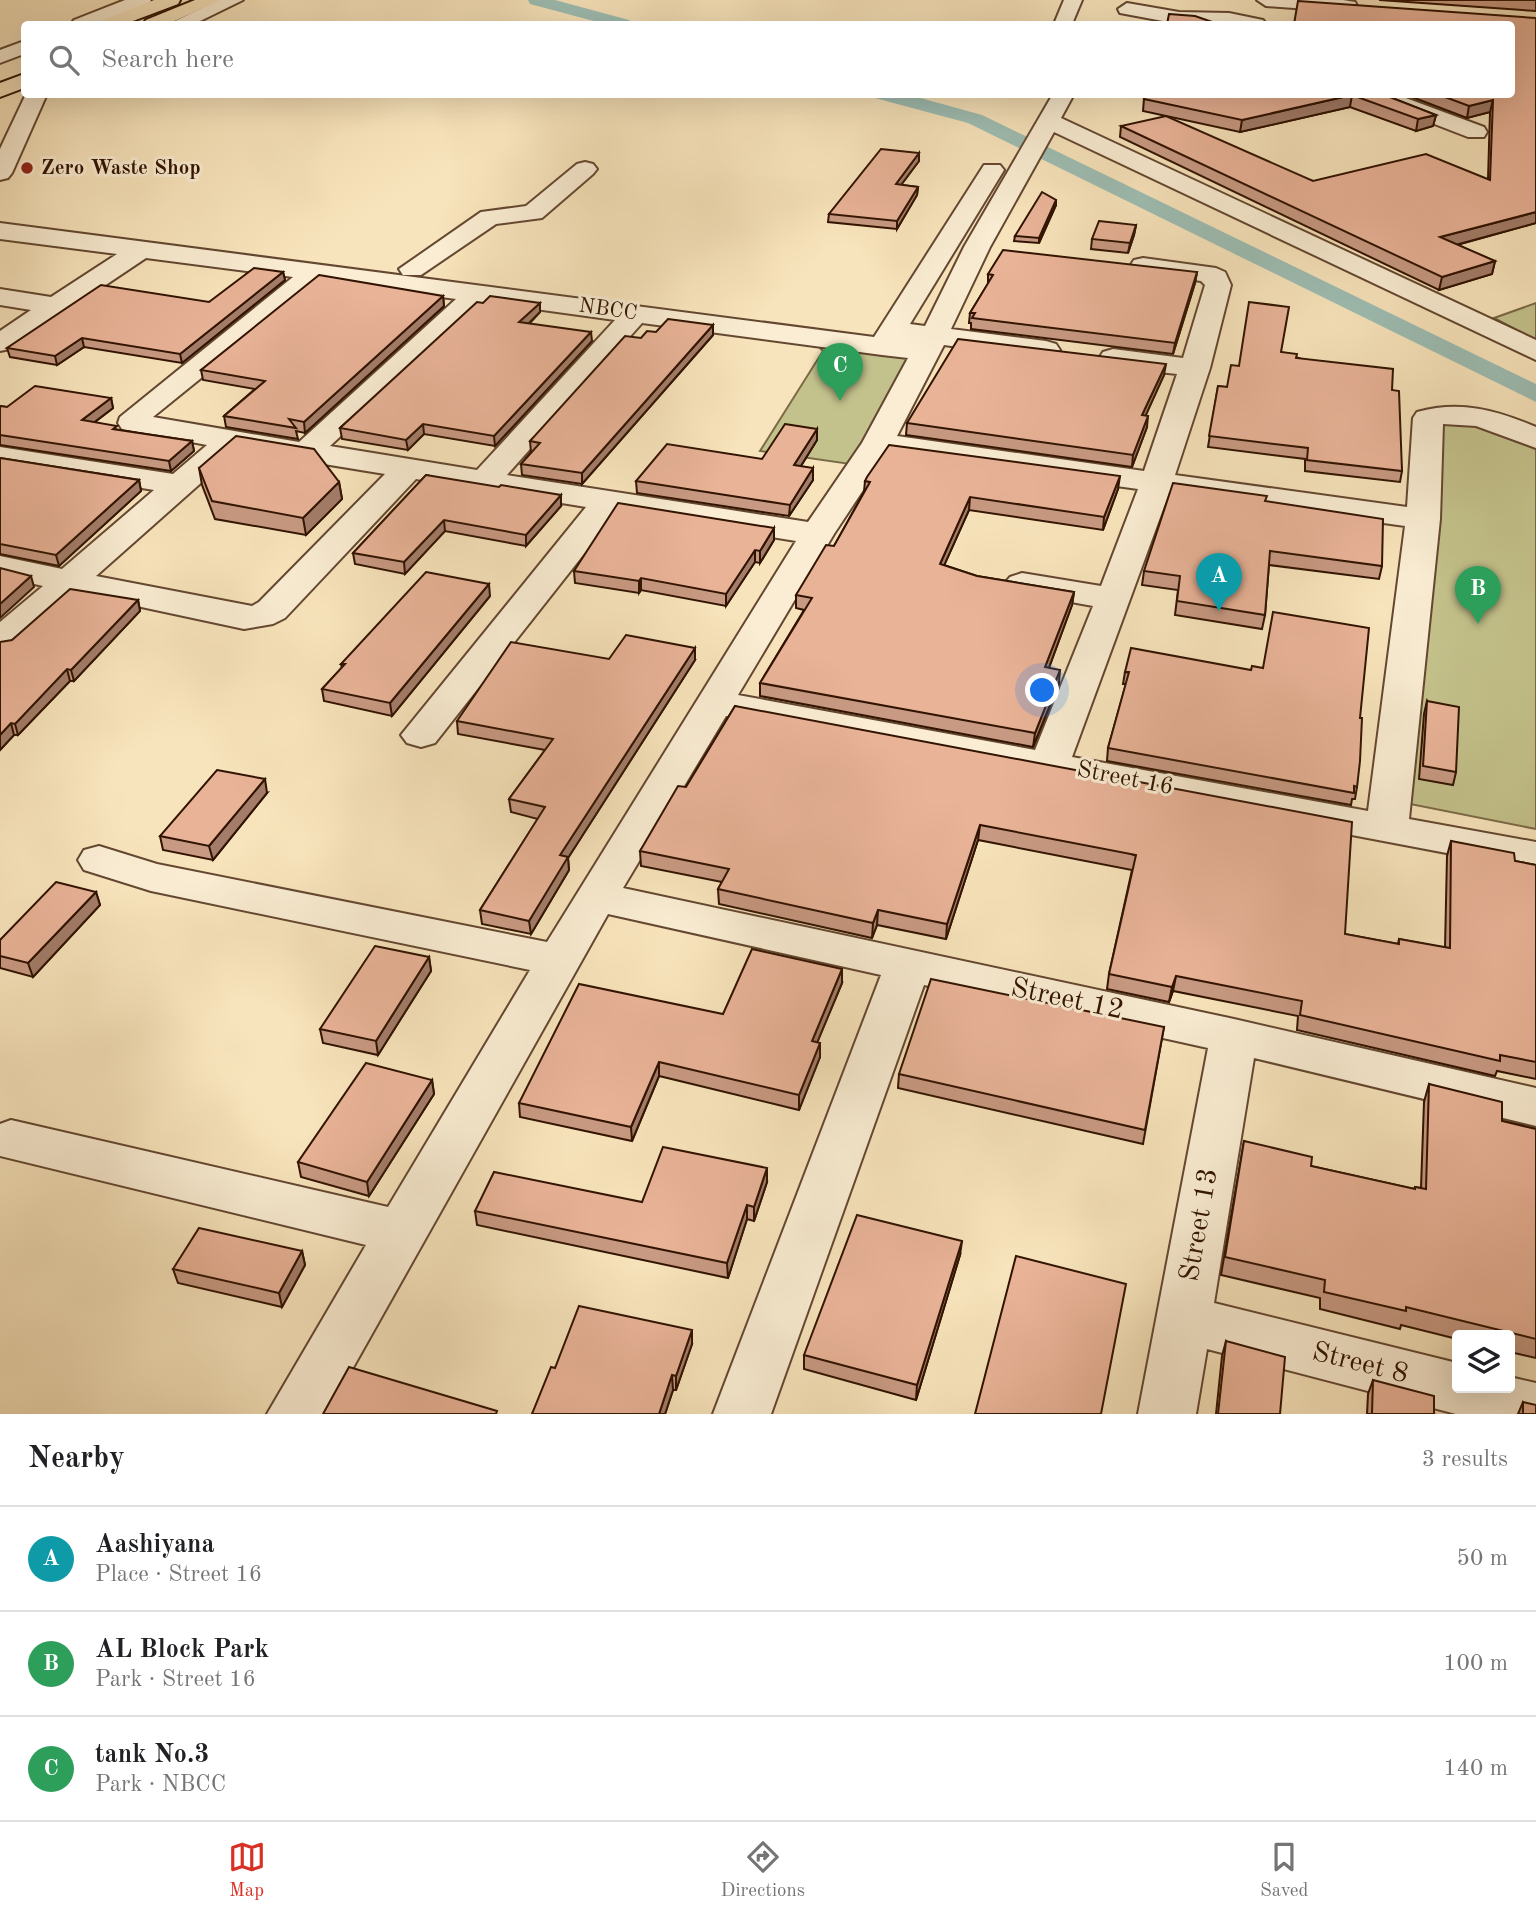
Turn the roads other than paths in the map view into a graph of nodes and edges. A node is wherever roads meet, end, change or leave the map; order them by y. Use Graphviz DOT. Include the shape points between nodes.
graph roads {
  1 [pos="142,0"];
  2 [pos="171,0"];
  3 [pos="211,0"];
  4 [pos="234,0"];
  5 [pos="1073,0"];
  6 [pos="1266,0"];
  7 [pos="1363,8"];
  8 [pos="1125,11"];
  9 [pos="89,21"];
  10 [pos="118,21"];
  11 [pos="160,21"];
  12 [pos="186,21"];
  13 [pos="1064,21"];
  14 [pos="1187,21"];
  15 [pos="1240,21"];
  16 [pos="21,48"];
  17 [pos="0,57"];
  18 [pos="21,60"];
  19 [pos="0,68"];
  20 [pos="21,81"];
  21 [pos="0,91"];
  22 [pos="35,98"];
  23 [pos="1061,98"];
  24 [pos="1402,100"];
  25 [pos="1476,132"];
  26 [pos="1030,138"];
  27 [pos="586,169"];
  28 [pos="0,173"];
  29 [pos="0,216"];
  30 [pos="0,231"];
  31 [pos="144,248"];
  32 [pos="1119,264"];
  33 [pos="412,269"];
  34 [pos="317,271"];
  35 [pos="478,293"];
  36 [pos="0,297"];
  37 [pos="57,306"];
  38 [pos="635,314"];
  39 [pos="908,341"];
  40 [pos="0,343"];
  41 [pos="1536,351"];
  42 [pos="1196,368"];
  43 [pos="1536,439"];
  44 [pos="232,440"];
  45 [pos="878,443"];
  46 [pos="305,453"];
  47 [pos="0,456"];
  48 [pos="408,469"];
  49 [pos="483,482"];
  50 [pos="1156,482"];
  51 [pos="180,485"];
  52 [pos="607,501"];
  53 [pos="1423,519"];
  54 [pos="817,534"];
  55 [pos="0,566"];
  56 [pos="71,579"];
  57 [pos="989,579"];
  58 [pos="1113,600"];
  59 [pos="0,641"];
  60 [pos="713,702"];
  61 [pos="421,734"];
  62 [pos="1049,765"];
  63 [pos="1387,829"];
  64 [pos="1536,856"];
  65 [pos="99,860"];
  66 [pos="596,897"];
  67 [pos="560,960"];
  68 [pos="908,965"];
  69 [pos="1234,1036"];
  70 [pos="1536,1107"];
  71 [pos="11,1140"];
  72 [pos="403,1232"];
  73 [pos="1184,1320"];
  74 [pos="1480,1404"];
  75 [pos="1536,1409"];
  76 [pos="296,1414"];
  77 [pos="742,1414"];
  78 [pos="1167,1414"];
  1 -- 9 [label="street"];
  2 -- 10 [label="main road"];
  3 -- 11 [label="main road"];
  4 -- 12 [label="street"];
  5 -- 13 [label="street"];
  6 -- 7 [label="street"];
  8 -- 14 [label="street"];
  14 -- 15 [label="street"];
  16 -- 17 [label="street"];
  18 -- 19 [label="main road"];
  20 -- 21 [label="main road"];
  22 -- 28 [label="street"];
  23 -- 26 [label="street"];
  24 -- 25 [label="street"];
  26 -- 39 [label="street"];
  26 -- 39 [label="street" via="990,249"];
  26 -- 41 [label="street"];
  27 -- 33 [label="street" via="533,213 490,217"];
  29 -- 33 [label="street"];
  30 -- 31 [label="street, NBCC"];
  31 -- 34 [label="street, NBCC"];
  31 -- 37 [label="street"];
  32 -- 42 [label="street" via="1195,271 1216,278"];
  33 -- 39 [label="street"];
  34 -- 35 [label="street, NBCC"];
  34 -- 44 [label="street" via="133,423"];
  35 -- 38 [label="street, NBCC"];
  35 -- 46 [label="street"];
  36 -- 37 [label="street"];
  37 -- 40 [label="street"];
  38 -- 39 [label="street, NBCC"];
  38 -- 49 [label="street"];
  39 -- 42 [label="street"];
  39 -- 45 [label="street"];
  42 -- 50 [label="street"];
  43 -- 53 [label="street" via="1505,424 1469,416 1428,418"];
  44 -- 46 [label="street"];
  44 -- 51 [label="street"];
  45 -- 50 [label="street"];
  45 -- 54 [label="street"];
  46 -- 48 [label="street"];
  47 -- 51 [label="street"];
  48 -- 49 [label="street"];
  48 -- 56 [label="street" via="272,610 260,616 244,618 190,608"];
  49 -- 52 [label="street"];
  50 -- 53 [label="street"];
  50 -- 58 [label="street"];
  51 -- 56 [label="street"];
  52 -- 54 [label="street"];
  52 -- 61 [label="street"];
  53 -- 63 [label="street"];
  54 -- 60 [label="street"];
  55 -- 56 [label="street"];
  56 -- 59 [label="street"];
  57 -- 58 [label="street"];
  58 -- 62 [label="street"];
  60 -- 62 [label="street, Street 16"];
  60 -- 66 [label="street"];
  62 -- 63 [label="street, Street 16"];
  63 -- 64 [label="street, Street 16"];
  65 -- 67 [label="street" via="151,877"];
  66 -- 67 [label="street"];
  66 -- 68 [label="street, Street 12"];
  67 -- 72 [label="street"];
  68 -- 69 [label="street, Street 12"];
  68 -- 77 [label="street"];
  69 -- 70 [label="street, Street 12"];
  69 -- 73 [label="street, Street 13"];
  71 -- 72 [label="street"];
  72 -- 76 [label="street"];
  73 -- 74 [label="street, Street 8"];
  73 -- 78 [label="street, Street 13"];
  74 -- 75 [label="street, Street 8"];
}
